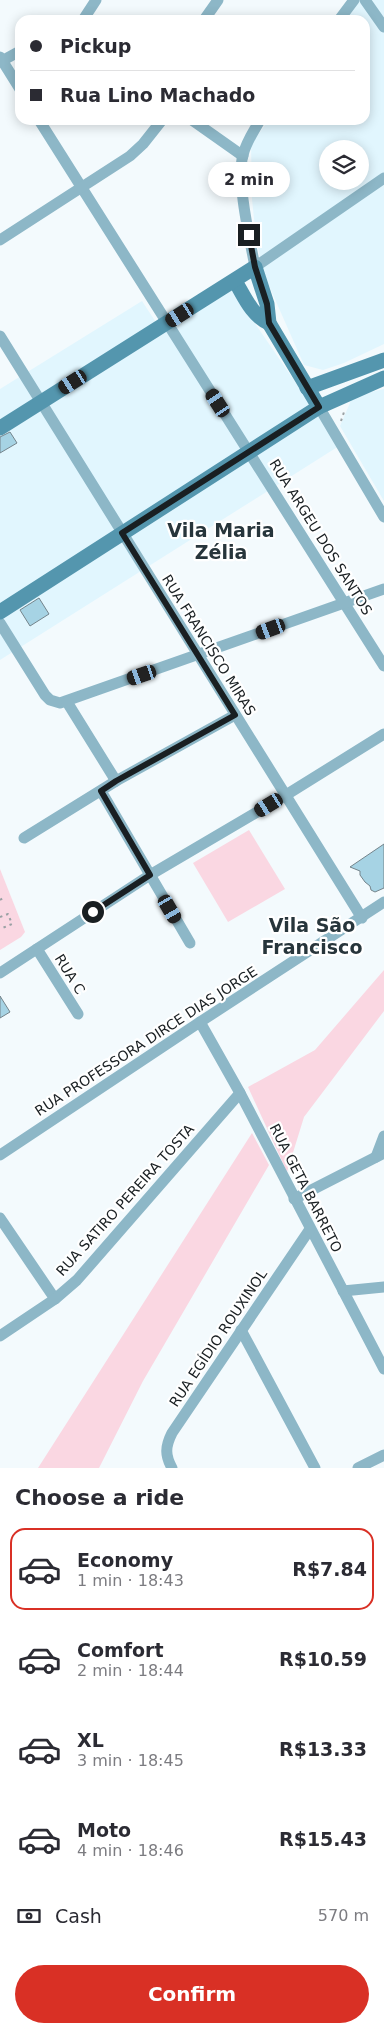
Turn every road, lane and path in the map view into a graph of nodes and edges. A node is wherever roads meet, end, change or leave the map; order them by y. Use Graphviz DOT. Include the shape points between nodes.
graph roads {
  1 [pos="96,0"];
  2 [pos="218,0"];
  3 [pos="354,0"];
  4 [pos="365,0"];
  5 [pos="86,15"];
  6 [pos="208,15"];
  7 [pos="342,15"];
  8 [pos="384,27"];
  9 [pos="15,54"];
  10 [pos="1,60"];
  11 [pos="15,81"];
  12 [pos="42,125"];
  13 [pos="158,125"];
  14 [pos="199,125"];
  15 [pos="257,125"];
  16 [pos="243,156"];
  17 [pos="384,178"];
  18 [pos="81,187"];
  19 [pos="0,240"];
  20 [pos="255,267"];
  21 [pos="235,281"];
  22 [pos="269,323"];
  23 [pos="166,324"];
  24 [pos="0,336"];
  25 [pos="384,360"];
  26 [pos="384,378"];
  27 [pos="307,388"];
  28 [pos="42,402"];
  29 [pos="319,407"];
  30 [pos="0,428"];
  31 [pos="249,451"];
  32 [pos="384,517"];
  33 [pos="122,533"];
  34 [pos="384,589"];
  35 [pos="344,603"];
  36 [pos="0,612"];
  37 [pos="0,623"];
  38 [pos="198,656"];
  39 [pos="384,666"];
  40 [pos="67,702"];
  41 [pos="235,715"];
  42 [pos="384,734"];
  43 [pos="116,781"];
  44 [pos="101,791"];
  45 [pos="286,795"];
  46 [pos="24,838"];
  47 [pos="150,875"];
  48 [pos="5,897"];
  49 [pos="0,900"];
  50 [pos="384,902"];
  51 [pos="0,917"];
  52 [pos="362,918"];
  53 [pos="0,929"];
  54 [pos="190,943"];
  55 [pos="37,949"];
  56 [pos="0,972"];
  57 [pos="78,1014"];
  58 [pos="200,1022"];
  59 [pos="240,1093"];
  60 [pos="384,1136"];
  61 [pos="380,1155"];
  62 [pos="0,1156"];
  63 [pos="294,1199"];
  64 [pos="0,1218"];
  65 [pos="310,1229"];
  66 [pos="384,1287"];
  67 [pos="343,1291"];
  68 [pos="55,1299"];
  69 [pos="241,1330"];
  70 [pos="0,1336"];
  71 [pos="384,1369"];
  72 [pos="384,1454"];
  73 [pos="172,1468"];
  74 [pos="315,1468"];
  75 [pos="358,1468"];
  1 -- 5 [label="street"];
  2 -- 6 [label="street"];
  3 -- 7 [label="street"];
  4 -- 8 [label="street"];
  9 -- 10 [label="street"];
  10 -- 11 [label="street"];
  12 -- 18 [label="street, RUA ARGEU DOS SANTOS"];
  13 -- 18 [label="street" via="130,156"];
  14 -- 16 [label="street"];
  15 -- 16 [label="street"];
  16 -- 20 [label="street" via="245,207"];
  17 -- 20 [label="street"];
  18 -- 19 [label="street"];
  18 -- 23 [label="street, RUA ARGEU DOS SANTOS"];
  20 -- 21 [label="main road"];
  20 -- 22 [label="main road" via="267,304"];
  21 -- 22 [label="main road" via="252,310"];
  21 -- 23 [label="main road"];
  22 -- 27 [label="main road"];
  23 -- 28 [label="main road"];
  23 -- 31 [label="street, RUA ARGEU DOS SANTOS"];
  24 -- 28 [label="street, RUA FRANCISCO MIRAS"];
  25 -- 27 [label="main road"];
  26 -- 29 [label="main road"];
  27 -- 29 [label="main road"];
  28 -- 30 [label="main road"];
  28 -- 33 [label="street, RUA FRANCISCO MIRAS"];
  29 -- 31 [label="main road"];
  29 -- 32 [label="street"];
  31 -- 33 [label="main road"];
  31 -- 35 [label="street, RUA ARGEU DOS SANTOS"];
  33 -- 36 [label="main road"];
  33 -- 38 [label="street, RUA FRANCISCO MIRAS"];
  34 -- 35 [label="street"];
  35 -- 38 [label="street"];
  35 -- 39 [label="street, RUA ARGEU DOS SANTOS"];
  37 -- 40 [label="street" via="45,695 55,702"];
  38 -- 40 [label="street"];
  38 -- 41 [label="street, RUA FRANCISCO MIRAS"];
  40 -- 43 [label="street"];
  41 -- 43 [label="street"];
  41 -- 45 [label="street, RUA FRANCISCO MIRAS"];
  42 -- 45 [label="street"];
  43 -- 44 [label="street"];
  44 -- 46 [label="street"];
  44 -- 47 [label="street"];
  45 -- 47 [label="street"];
  45 -- 52 [label="street, RUA FRANCISCO MIRAS"];
  47 -- 54 [label="street"];
  47 -- 55 [label="street"];
  48 -- 49 [label="path"];
  50 -- 52 [label="street, RUA PROFESSORA DIRCE DIAS JORGE"];
  51 -- 53 [label="path" via="8,914 12,924"];
  52 -- 58 [label="street, RUA PROFESSORA DIRCE DIAS JORGE"];
  55 -- 56 [label="street"];
  55 -- 57 [label="street, RUA C"];
  58 -- 59 [label="street, RUA GETA BARRETO"];
  58 -- 62 [label="street, RUA PROFESSORA DIRCE DIAS JORGE"];
  59 -- 63 [label="street, RUA GETA BARRETO"];
  59 -- 68 [label="street, RUA SATIRO PEREIRA TOSTA" via="77,1280"];
  60 -- 61 [label="street"];
  61 -- 63 [label="street"];
  63 -- 65 [label="street, RUA GETA BARRETO"];
  64 -- 68 [label="street"];
  65 -- 67 [label="street, RUA GETA BARRETO"];
  65 -- 69 [label="street, RUA EGÍDIO ROUXINOL"];
  66 -- 67 [label="street"];
  67 -- 71 [label="street, RUA GETA BARRETO"];
  68 -- 70 [label="street, RUA SATIRO PEREIRA TOSTA"];
  69 -- 73 [label="street, RUA EGÍDIO ROUXINOL" via="168,1441 166,1453"];
  69 -- 74 [label="street"];
  72 -- 75 [label="street"];
}
